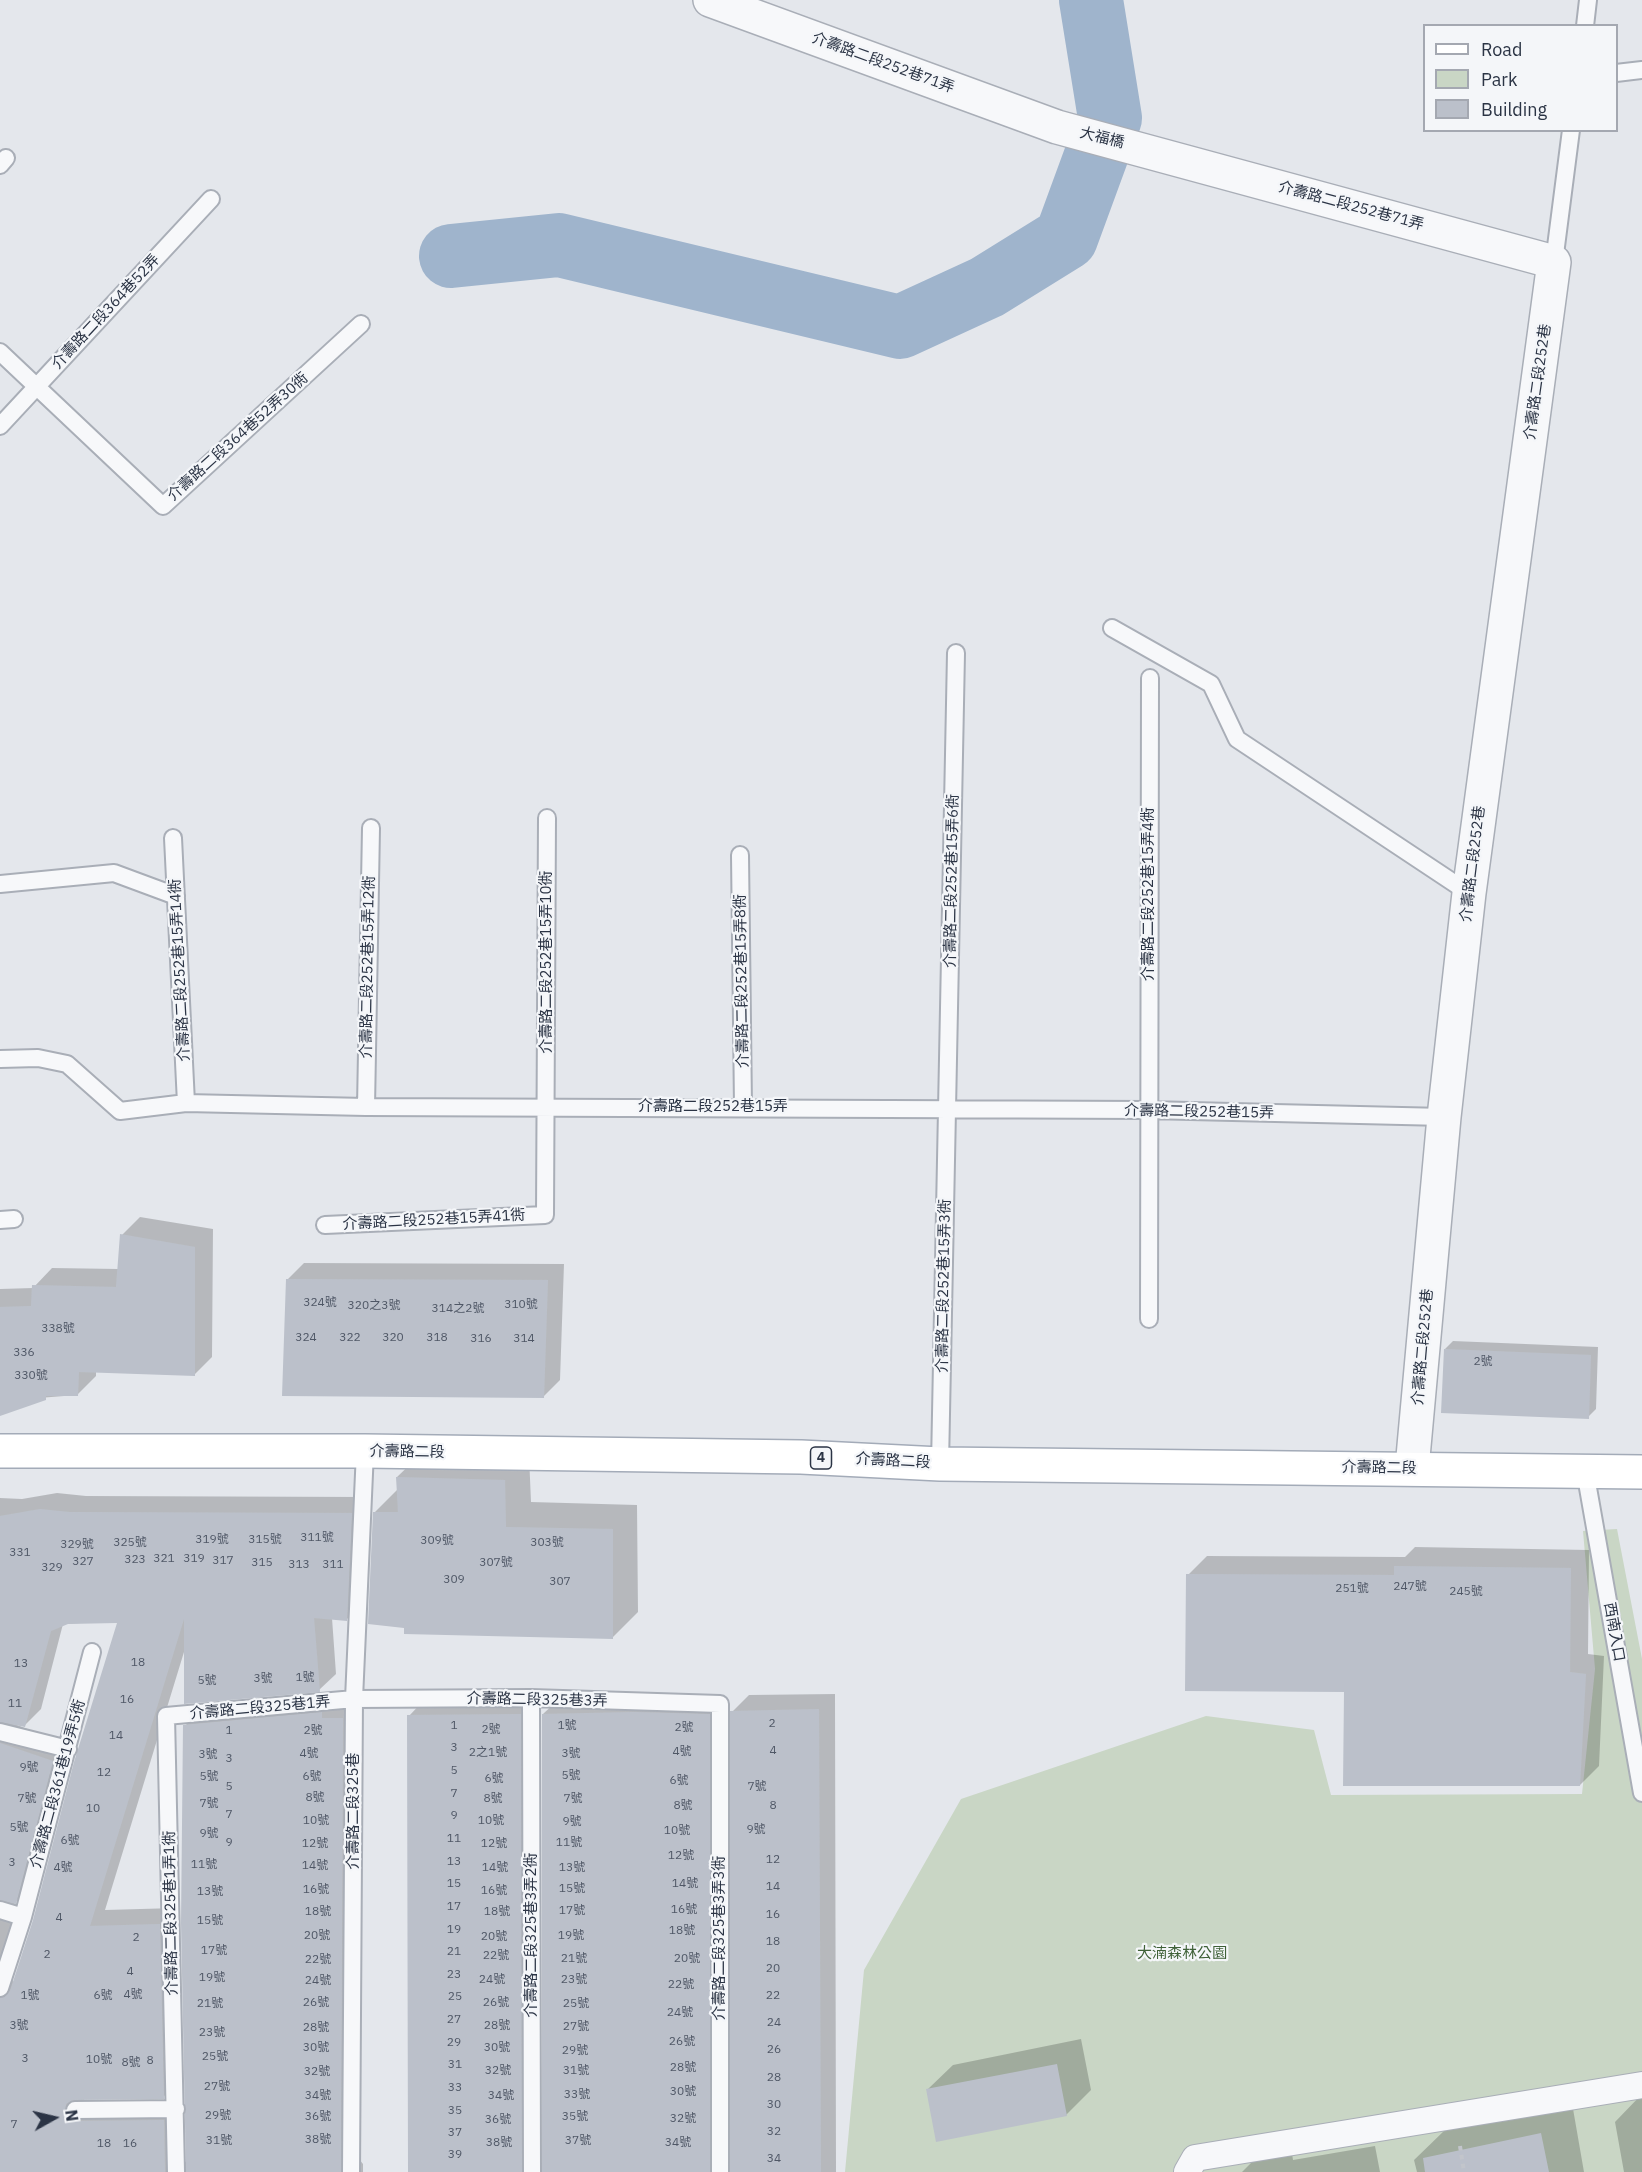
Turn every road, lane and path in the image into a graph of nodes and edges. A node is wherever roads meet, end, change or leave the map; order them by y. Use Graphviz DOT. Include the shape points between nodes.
graph roads {
  1 [pos="710,0"];
  2 [pos="1588,0"];
  3 [pos="1585,24"];
  4 [pos="1642,70"];
  5 [pos="1618,73"];
  6 [pos="1057,127"];
  7 [pos="1571,132"];
  8 [pos="1147,150"];
  9 [pos="212,198"];
  10 [pos="1554,262"];
  11 [pos="361,324"];
  12 [pos="0,352"];
  13 [pos="38,386"];
  14 [pos="0,426"];
  15 [pos="1112,628"];
  16 [pos="956,653"];
  17 [pos="1150,678"];
  18 [pos="547,818"];
  19 [pos="371,828"];
  20 [pos="173,838"];
  21 [pos="740,855"];
  22 [pos="0,884"];
  23 [pos="1469,892"];
  24 [pos="176,896"];
  25 [pos="0,1059"];
  26 [pos="186,1103"];
  27 [pos="366,1107"];
  28 [pos="546,1107"];
  29 [pos="743,1107"];
  30 [pos="949,1108"];
  31 [pos="1148,1110"];
  32 [pos="1444,1118"];
  33 [pos="325,1226"];
  34 [pos="1149,1319"];
  35 [pos="0,1451"];
  36 [pos="365,1451"];
  37 [pos="940,1464"];
  38 [pos="1412,1468"];
  39 [pos="1585,1471"];
  40 [pos="1642,1472"];
  41 [pos="92,1652"];
  42 [pos="531,1698"];
  43 [pos="354,1699"];
  44 [pos="720,1704"];
  45 [pos="166,1716"];
  46 [pos="0,1732"];
  47 [pos="68,1749"];
  48 [pos="1642,1793"];
  49 [pos="0,1910"];
  50 [pos="23,1917"];
  51 [pos="0,1988"];
  52 [pos="1642,2085"];
  53 [pos="176,2109"];
  54 [pos="75,2110"];
  55 [pos="176,2172"];
  56 [pos="351,2172"];
  57 [pos="532,2172"];
  58 [pos="720,2172"];
  59 [pos="1187,2172"];
  1 -- 6 [label="street, 介壽路二段252巷71弄"];
  2 -- 3 [label="lane"];
  4 -- 5 [label="lane"];
  6 -- 8 [label="street, 大福橋"];
  7 -- 10 [label="lane"];
  8 -- 10 [label="street, 介壽路二段252巷71弄"];
  9 -- 13 [label="lane, 介壽路二段364巷52弄"];
  10 -- 23 [label="street, 介壽路二段252巷"];
  11 -- 13 [label="lane, 介壽路二段364巷52弄30衖" via="163,506"];
  12 -- 13 [label="lane"];
  13 -- 14 [label="lane, 介壽路二段364巷52弄"];
  15 -- 23 [label="lane" via="1211,684 1237,739"];
  16 -- 30 [label="lane, 介壽路二段252巷15弄6衖"];
  17 -- 31 [label="lane, 介壽路二段252巷15弄4衖"];
  18 -- 28 [label="lane, 介壽路二段252巷15弄10衖"];
  19 -- 27 [label="lane, 介壽路二段252巷15弄12衖"];
  20 -- 24 [label="lane, 介壽路二段252巷15弄14衖"];
  21 -- 29 [label="lane, 介壽路二段252巷15弄8衖"];
  22 -- 24 [label="lane" via="114,873"];
  23 -- 32 [label="street, 介壽路二段252巷"];
  24 -- 26 [label="lane, 介壽路二段252巷15弄14衖"];
  25 -- 26 [label="lane, 介壽路二段252巷15弄" via="38,1058 67,1064 120,1111"];
  26 -- 27 [label="lane, 介壽路二段252巷15弄"];
  27 -- 28 [label="lane, 介壽路二段252巷15弄"];
  28 -- 29 [label="lane, 介壽路二段252巷15弄"];
  28 -- 33 [label="lane, 介壽路二段252巷15弄41衖" via="545,1215"];
  29 -- 30 [label="lane, 介壽路二段252巷15弄"];
  30 -- 31 [label="lane, 介壽路二段252巷15弄"];
  30 -- 37 [label="lane, 介壽路二段252巷15弄3衖"];
  31 -- 32 [label="lane, 介壽路二段252巷15弄"];
  31 -- 34 [label="lane, 介壽路二段252巷15弄4衖"];
  32 -- 38 [label="street, 介壽路二段252巷"];
  35 -- 36 [label="main road, 介壽路二段 / 4"];
  36 -- 37 [label="main road, 介壽路二段 / 4" via="801,1457"];
  36 -- 43 [label="lane, 介壽路二段325巷"];
  37 -- 38 [label="main road, 介壽路二段 / 4"];
  38 -- 39 [label="main road, 介壽路二段 / 4"];
  39 -- 40 [label="main road, 介壽路二段 / 4"];
  39 -- 48 [label="lane, 西南入口"];
  41 -- 47 [label="lane, 介壽路二段361巷19弄5衖"];
  42 -- 43 [label="lane, 介壽路二段325巷3弄"];
  42 -- 44 [label="lane, 介壽路二段325巷3弄"];
  42 -- 57 [label="lane, 介壽路二段325巷3弄2衖"];
  43 -- 45 [label="lane, 介壽路二段325巷1弄"];
  43 -- 56 [label="lane, 介壽路二段325巷"];
  44 -- 58 [label="lane, 介壽路二段325巷3弄3衖"];
  45 -- 53 [label="lane, 介壽路二段325巷1弄1衖"];
  46 -- 47 [label="lane"];
  47 -- 50 [label="lane, 介壽路二段361巷19弄5衖"];
  49 -- 50 [label="lane"];
  50 -- 51 [label="lane, 介壽路二段361巷19弄5衖"];
  52 -- 59 [label="street" via="1195,2158"];
  53 -- 54 [label="lane"];
  53 -- 55 [label="lane, 介壽路二段325巷1弄1衖"];
}
